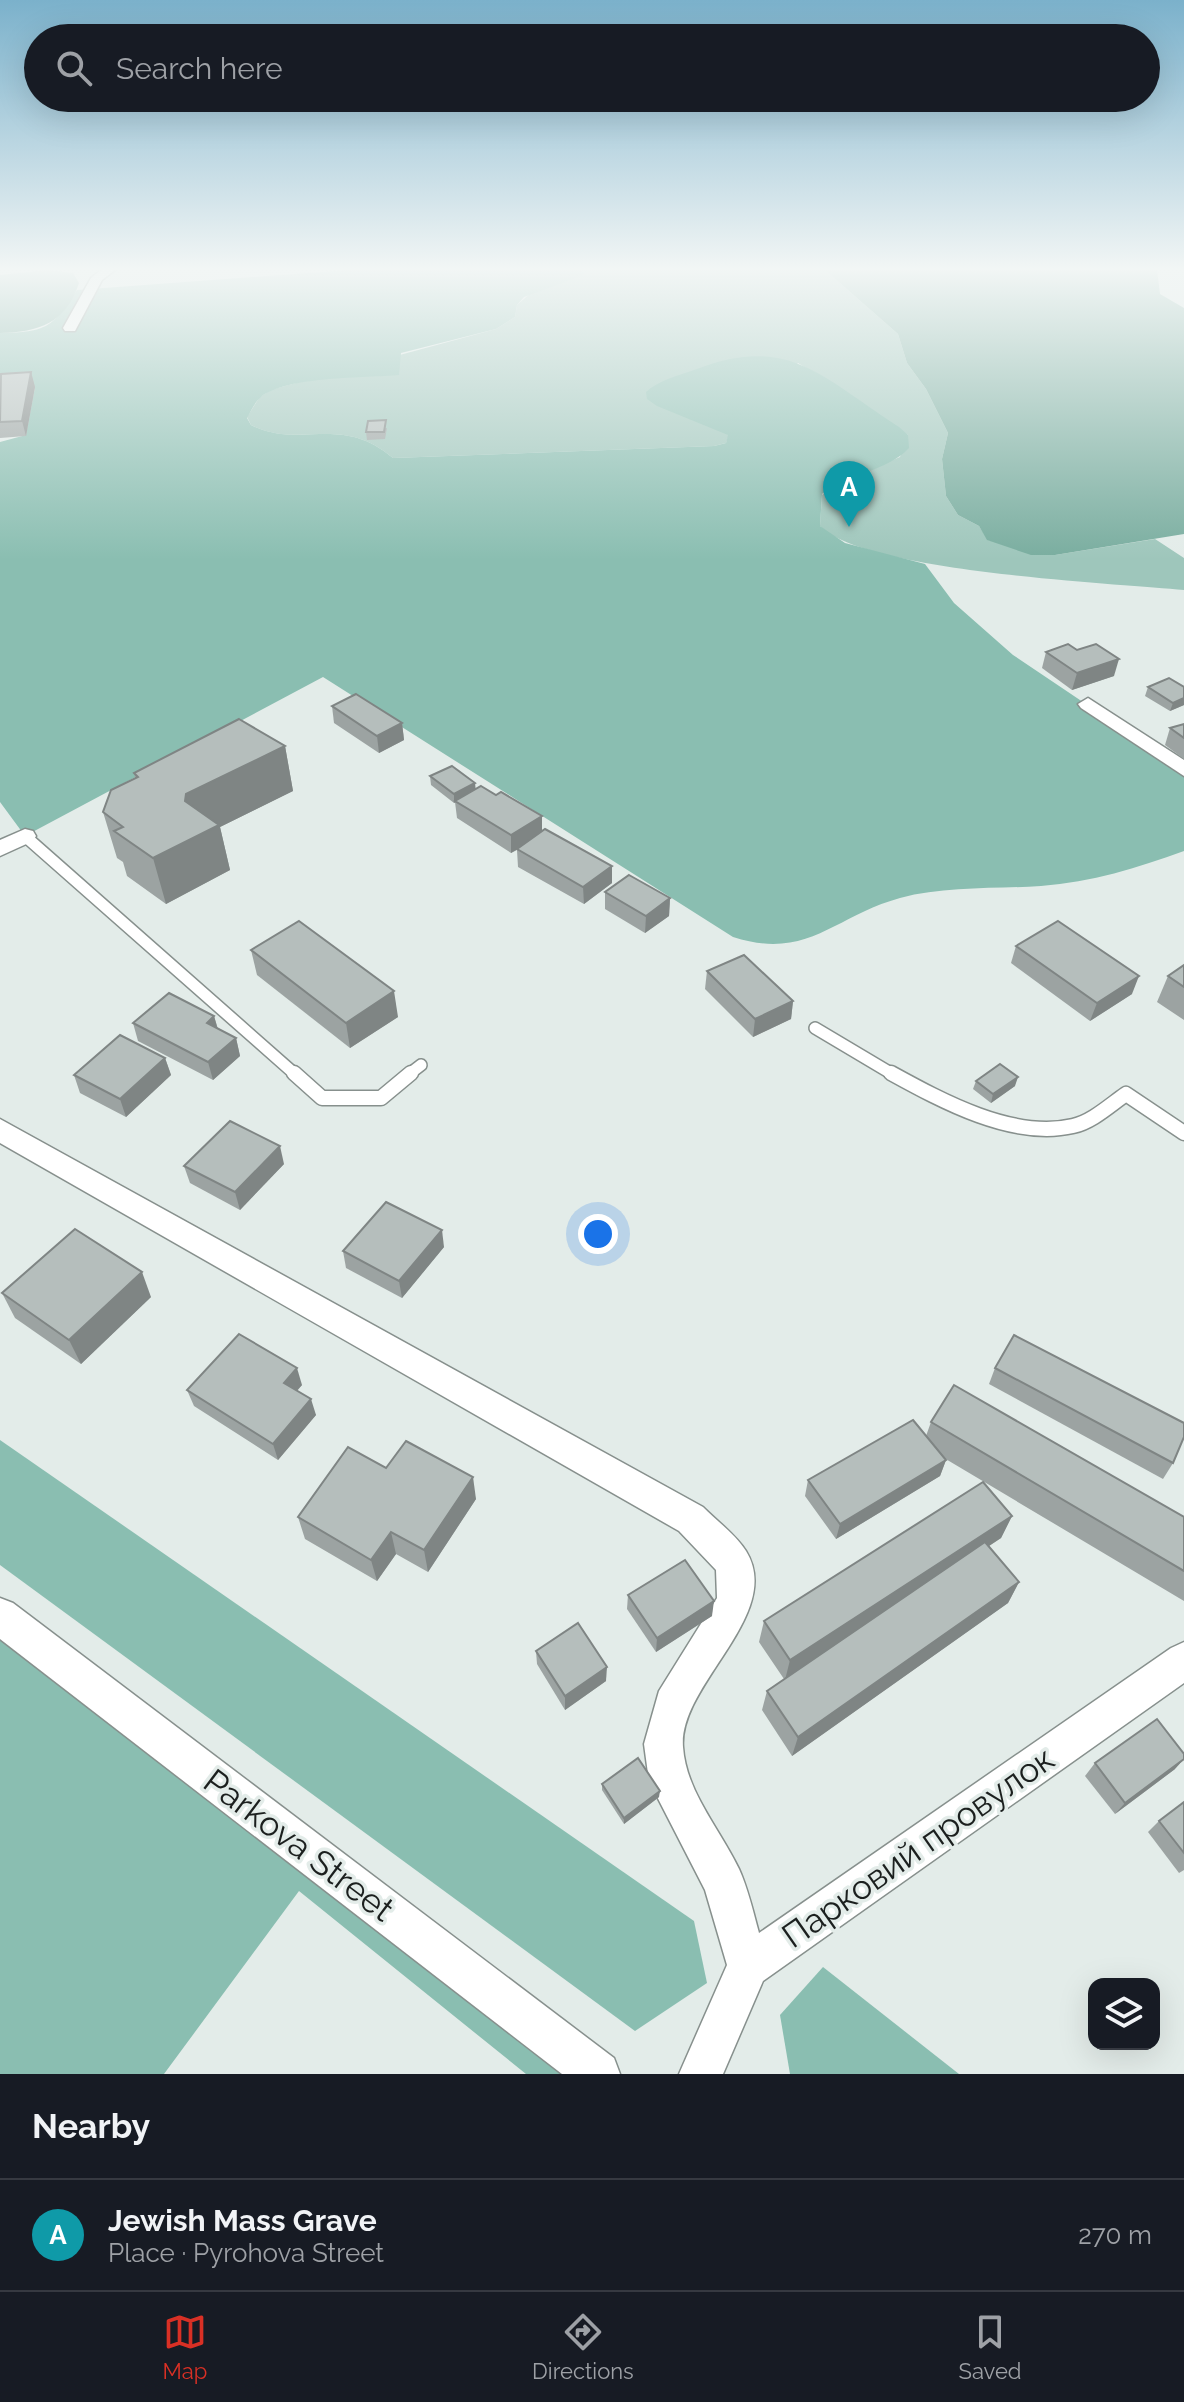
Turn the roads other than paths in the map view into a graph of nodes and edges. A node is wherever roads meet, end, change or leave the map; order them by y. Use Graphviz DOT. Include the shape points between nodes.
graph roads {
  1 [pos="1088,704"];
  2 [pos="1184,770"];
  3 [pos="25,836"];
  4 [pos="0,849"];
  5 [pos="815,1028"];
  6 [pos="421,1065"];
  7 [pos="0,1130"];
  8 [pos="1184,1133"];
  9 [pos="0,1616"];
  10 [pos="1184,1661"];
  11 [pos="748,1966"];
  12 [pos="598,2074"];
  13 [pos="701,2074"];
  1 -- 2 [label="street"];
  3 -- 4 [label="street"];
  3 -- 6 [label="lane" via="322,1098 381,1098"];
  5 -- 8 [label="lane" via="860,1059 1015,1127 1073,1127 1126,1094"];
  7 -- 11 [label="street" via="691,1519 733,1563 735,1602 672,1704 663,1744 669,1781 724,1883"];
  9 -- 12 [label="street, Parkova Street"];
  10 -- 11 [label="street, Парковий провулок"];
  11 -- 13 [label="street"];
}
